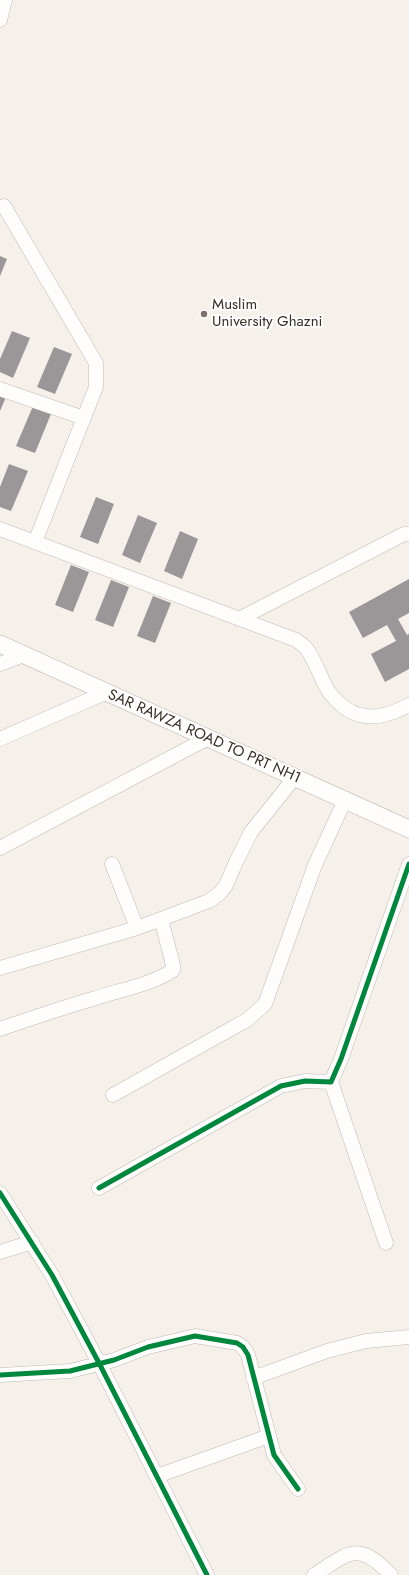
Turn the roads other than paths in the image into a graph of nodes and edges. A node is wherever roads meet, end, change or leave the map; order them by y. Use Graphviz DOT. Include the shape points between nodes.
graph roads {
  1 [pos="5,0"];
  2 [pos="0,20"];
  3 [pos="1,203"];
  4 [pos="0,389"];
  5 [pos="84,418"];
  6 [pos="0,529"];
  7 [pos="409,534"];
  8 [pos="35,542"];
  9 [pos="239,619"];
  10 [pos="0,644"];
  11 [pos="24,655"];
  12 [pos="0,664"];
  13 [pos="107,692"];
  14 [pos="409,705"];
  15 [pos="208,738"];
  16 [pos="0,739"];
  17 [pos="295,777"];
  18 [pos="344,800"];
  19 [pos="409,829"];
  20 [pos="0,848"];
  21 [pos="112,864"];
  22 [pos="409,864"];
  23 [pos="162,919"];
  24 [pos="137,928"];
  25 [pos="0,968"];
  26 [pos="0,1029"];
  27 [pos="331,1082"];
  28 [pos="113,1095"];
  29 [pos="98,1188"];
  30 [pos="0,1193"];
  31 [pos="32,1242"];
  32 [pos="386,1243"];
  33 [pos="0,1252"];
  34 [pos="409,1337"];
  35 [pos="99,1363"];
  36 [pos="0,1375"];
  37 [pos="253,1378"];
  38 [pos="270,1436"];
  39 [pos="157,1476"];
  40 [pos="298,1489"];
  41 [pos="207,1575"];
  42 [pos="314,1575"];
  43 [pos="392,1575"];
  1 -- 2 [label="street"];
  3 -- 5 [label="street" via="96,363 96,387"];
  4 -- 5 [label="street"];
  5 -- 8 [label="street"];
  6 -- 8 [label="street"];
  7 -- 9 [label="street" via="404,534"];
  8 -- 9 [label="street"];
  9 -- 14 [label="street" via="296,640 306,648 330,693 345,708 362,716 378,717"];
  10 -- 11 [label="main road, SAR RAWZA ROAD TO PRT NH1"];
  11 -- 12 [label="street"];
  11 -- 13 [label="main road, SAR RAWZA ROAD TO PRT NH1"];
  13 -- 15 [label="main road, SAR RAWZA ROAD TO PRT NH1"];
  13 -- 16 [label="street"];
  15 -- 17 [label="main road, SAR RAWZA ROAD TO PRT NH1"];
  15 -- 20 [label="street"];
  17 -- 18 [label="main road, SAR RAWZA ROAD TO PRT NH1"];
  17 -- 23 [label="street" via="251,832 220,894 209,901"];
  18 -- 19 [label="main road, SAR RAWZA ROAD TO PRT NH1"];
  18 -- 28 [label="street" via="315,865 265,1004 247,1020 227,1032"];
  21 -- 24 [label="street"];
  22 -- 27 [label="street"];
  23 -- 24 [label="street"];
  23 -- 26 [label="street" via="173,965 173,970 169,973"];
  24 -- 25 [label="street"];
  27 -- 29 [label="street" via="305,1081 280,1086"];
  27 -- 32 [label="street"];
  30 -- 31 [label="street"];
  31 -- 33 [label="street"];
  31 -- 35 [label="street"];
  34 -- 37 [label="street" via="359,1343 327,1351"];
  35 -- 36 [label="street" via="70,1371"];
  35 -- 37 [label="street" via="148,1347 195,1336 237,1343 243,1347 248,1355"];
  35 -- 39 [label="street"];
  37 -- 38 [label="street"];
  38 -- 39 [label="street"];
  38 -- 40 [label="street" via="274,1455"];
  39 -- 41 [label="street"];
  42 -- 43 [label="street" via="346,1554 361,1553 378,1562"];
}
